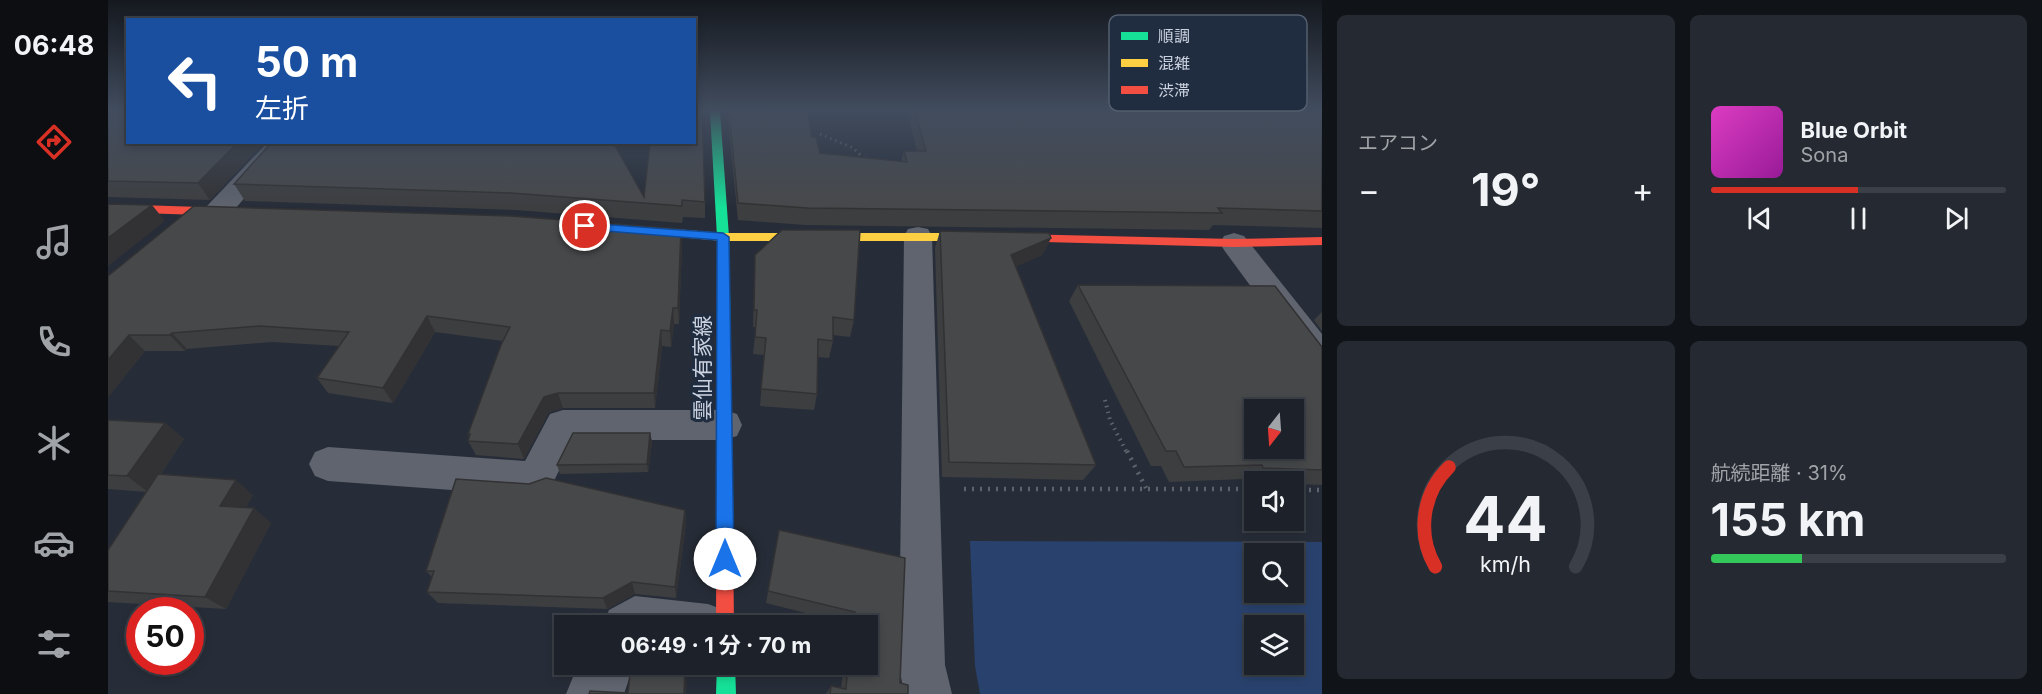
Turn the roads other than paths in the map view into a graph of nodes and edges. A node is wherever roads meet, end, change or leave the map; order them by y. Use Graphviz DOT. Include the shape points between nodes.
graph roads {
  1 [pos="717,143"];
  2 [pos="280,144"];
  3 [pos="108,208"];
  4 [pos="219,212"];
  5 [pos="619,229"];
  6 [pos="918,236"];
  7 [pos="723,237"];
  8 [pos="164,240"];
  9 [pos="1322,241"];
  10 [pos="1234,243"];
  11 [pos="1322,358"];
  12 [pos="724,425"];
  13 [pos="328,464"];
  14 [pos="725,615"];
  15 [pos="608,675"];
  16 [pos="726,675"];
  17 [pos="590,694"];
  18 [pos="726,694"];
  19 [pos="928,694"];
  1 -- 7 [label="street, 雲仙有家線"];
  2 -- 4 [label="street"];
  3 -- 4 [label="street"];
  4 -- 8 [label="street"];
  5 -- 7 [label="street"];
  6 -- 7 [label="street"];
  6 -- 10 [label="street"];
  6 -- 19 [label="street" via="922,665"];
  7 -- 12 [label="street, 雲仙有家線"];
  9 -- 10 [label="street"];
  10 -- 11 [label="street"];
  12 -- 13 [label="street" via="563,425 535,479"];
  12 -- 14 [label="street, 雲仙有家線"];
  15 -- 17 [label="street" via="605,684"];
  16 -- 18 [label="street"];
}
